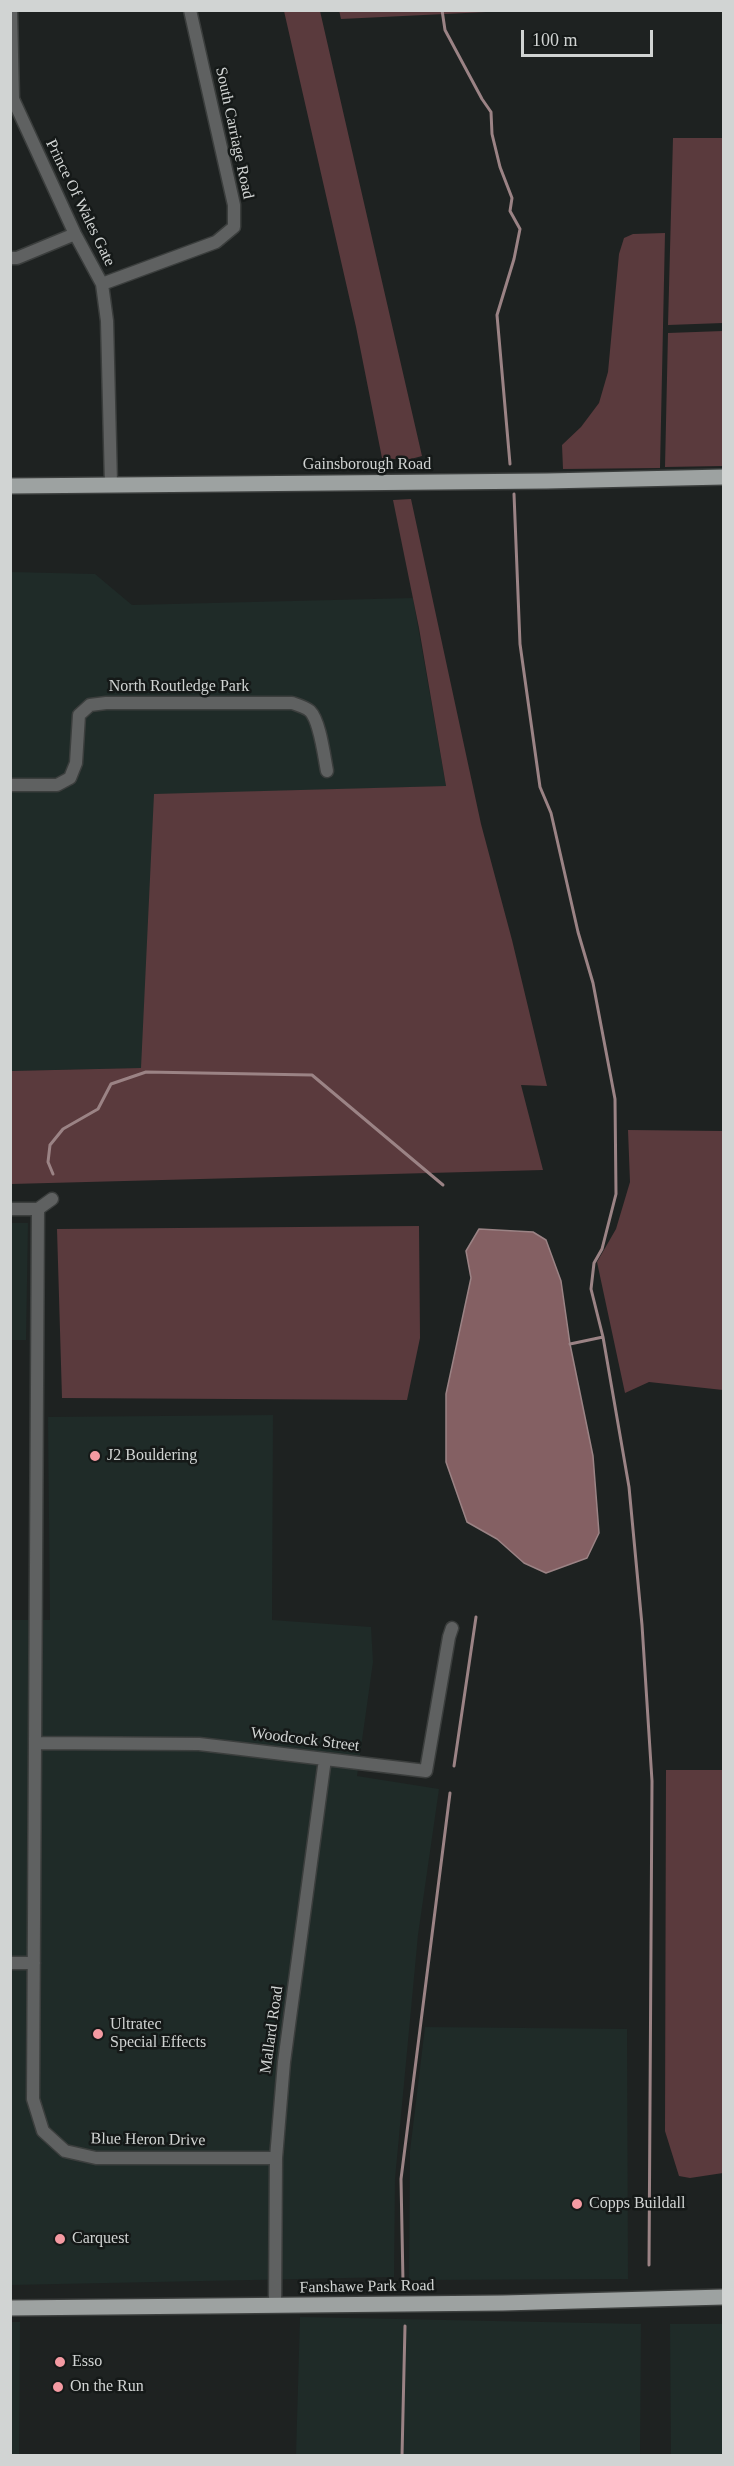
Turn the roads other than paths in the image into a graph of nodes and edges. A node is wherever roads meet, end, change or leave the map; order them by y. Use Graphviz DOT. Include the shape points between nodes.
graph roads {
  1 [pos="11,10"];
  2 [pos="190,10"];
  3 [pos="12,99"];
  4 [pos="75,234"];
  5 [pos="10,258"];
  6 [pos="102,284"];
  7 [pos="723,477"];
  8 [pos="111,484"];
  9 [pos="10,486"];
  10 [pos="327,771"];
  11 [pos="10,785"];
  12 [pos="52,1199"];
  13 [pos="10,1209"];
  14 [pos="38,1209"];
  15 [pos="452,1628"];
  16 [pos="35,1743"];
  17 [pos="325,1759"];
  18 [pos="10,1963"];
  19 [pos="34,1963"];
  20 [pos="276,2158"];
  21 [pos="723,2297"];
  22 [pos="275,2306"];
  23 [pos="10,2308"];
  1 -- 3 [label="street, Prince Of Wales Gate"];
  2 -- 6 [label="street, South Carriage Road" via="234,205 234,227 216,242"];
  3 -- 4 [label="street, Prince Of Wales Gate"];
  4 -- 5 [label="street"];
  4 -- 6 [label="street, Prince Of Wales Gate"];
  6 -- 8 [label="street, Prince Of Wales Gate"];
  7 -- 8 [label="main road, Gainsborough Road"];
  8 -- 9 [label="main road, Gainsborough Road"];
  10 -- 11 [label="street, North Routledge Park" via="312,713 292,703 106,704 90,705 79,715 76,763 70,778 57,785"];
  12 -- 14 [label="street"];
  13 -- 14 [label="street"];
  14 -- 16 [label="street, Blue Heron Drive"];
  15 -- 17 [label="street, Woodcock Street" via="426,1771"];
  16 -- 17 [label="street, Woodcock Street" via="199,1744"];
  16 -- 19 [label="street, Blue Heron Drive"];
  17 -- 20 [label="street, Mallard Road" via="284,2062"];
  18 -- 19 [label="street"];
  19 -- 20 [label="street, Blue Heron Drive" via="33,2099 43,2132 65,2151 96,2158"];
  20 -- 22 [label="street, Mallard Road"];
  21 -- 22 [label="main road, Fanshawe Park Road"];
  22 -- 23 [label="main road, Fanshawe Park Road"];
}
